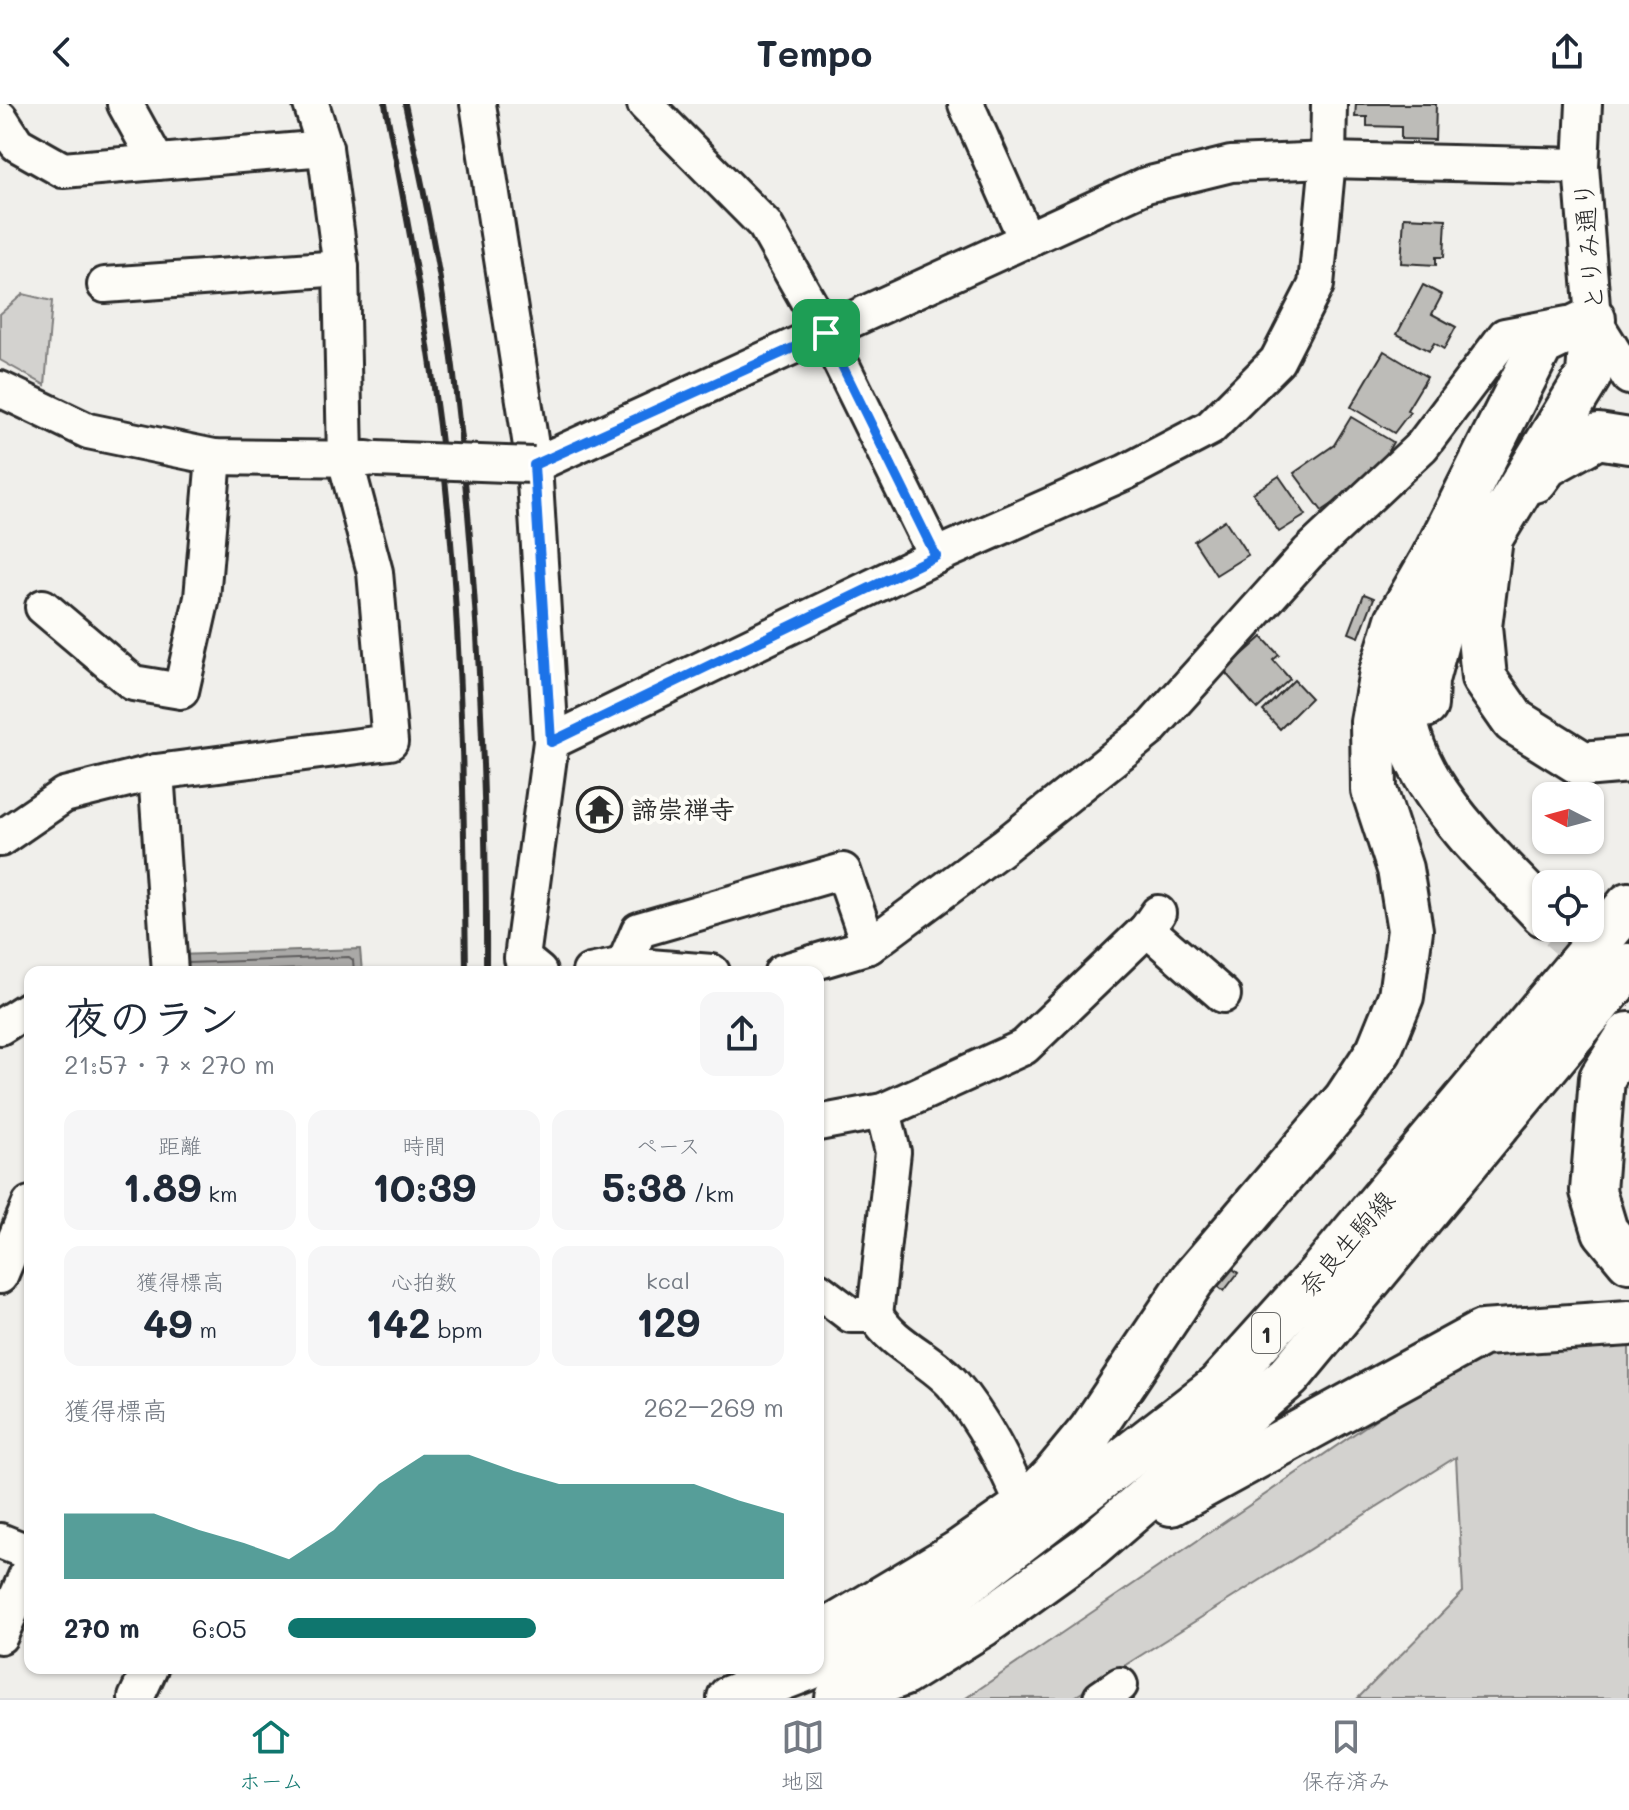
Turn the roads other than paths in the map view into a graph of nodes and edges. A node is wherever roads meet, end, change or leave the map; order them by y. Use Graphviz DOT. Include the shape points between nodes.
graph roads {
  1 [pos="125,104"];
  2 [pos="311,104"];
  3 [pos="478,104"];
  4 [pos="645,104"];
  5 [pos="966,104"];
  6 [pos="1329,104"];
  7 [pos="1584,104"];
  8 [pos="0,118"];
  9 [pos="325,148"];
  10 [pos="1328,160"];
  11 [pos="157,162"];
  12 [pos="1581,166"];
  13 [pos="1027,241"];
  14 [pos="341,268"];
  15 [pos="105,285"];
  16 [pos="1593,319"];
  17 [pos="826,333"];
  18 [pos="1629,377"];
  19 [pos="0,389"];
  20 [pos="1629,441"];
  21 [pos="214,457"];
  22 [pos="360,459"];
  23 [pos="534,465"];
  24 [pos="1490,538"];
  25 [pos="936,556"];
  26 [pos="1435,556"];
  27 [pos="43,607"];
  28 [pos="551,742"];
  29 [pos="1629,760"];
  30 [pos="156,772"];
  31 [pos="0,839"];
  32 [pos="1532,890"];
  33 [pos="1532,892"];
  34 [pos="1629,905"];
  35 [pos="869,946"];
  36 [pos="624,965"];
  37 [pos="170,966"];
  38 [pos="532,966"];
  39 [pos="619,966"];
  40 [pos="637,966"];
  41 [pos="802,966"];
  42 [pos="1629,966"];
  43 [pos="1223,995"];
  44 [pos="24,1012"];
  45 [pos="0,1027"];
  46 [pos="1629,1035"];
  47 [pos="883,1111"];
  48 [pos="824,1122"];
  49 [pos="24,1218"];
  50 [pos="1629,1260"];
  51 [pos="0,1276"];
  52 [pos="824,1295"];
  53 [pos="875,1315"];
  54 [pos="1629,1323"];
  55 [pos="1024,1507"];
  56 [pos="0,1541"];
  57 [pos="1090,1547"];
  58 [pos="24,1551"];
  59 [pos="24,1581"];
  60 [pos="824,1633"];
  61 [pos="0,1636"];
  62 [pos="824,1661"];
  63 [pos="147,1674"];
  64 [pos="755,1674"];
  65 [pos="792,1674"];
  66 [pos="136,1698"];
  67 [pos="714,1698"];
  68 [pos="730,1698"];
  69 [pos="838,1698"];
  1 -- 11 [label="street"];
  2 -- 9 [label="street"];
  3 -- 23 [label="street"];
  4 -- 17 [label="street" via="765,225"];
  5 -- 13 [label="street"];
  6 -- 10 [label="street"];
  7 -- 12 [label="street, とりみ通り"];
  8 -- 11 [label="street" via="17,144 63,170"];
  9 -- 11 [label="street"];
  9 -- 14 [label="street"];
  10 -- 12 [label="street"];
  10 -- 13 [label="street" via="1231,164 1146,185"];
  10 -- 25 [label="street" via="1316,285 1277,361 1210,428 1126,472"];
  12 -- 16 [label="street, とりみ通り"];
  13 -- 17 [label="street"];
  14 -- 15 [label="street"];
  14 -- 22 [label="street"];
  16 -- 18 [label="street, とりみ通り"];
  16 -- 24 [label="main road" via="1589,375"];
  16 -- 26 [label="main road" via="1541,344"];
  16 -- 35 [label="street" via="1505,336 1422,446 1308,553 1149,730"];
  17 -- 23 [label="street"];
  17 -- 25 [label="street"];
  19 -- 21 [label="street" via="88,431"];
  20 -- 24 [label="main road" via="1598,436 1546,465"];
  21 -- 22 [label="street"];
  21 -- 27 [label="street" via="202,598 181,691 133,683"];
  22 -- 23 [label="street, bridge"];
  22 -- 30 [label="street" via="390,742"];
  23 -- 28 [label="street"];
  24 -- 29 [label="main road" via="1479,627 1484,678 1514,721 1583,764"];
  24 -- 32 [label="main road" via="1442,620 1426,680 1425,711 1446,779 1470,818"];
  25 -- 28 [label="street"];
  26 -- 33 [label="main road" via="1404,669 1404,711 1412,749 1437,797"];
  26 -- 55 [label="main road" via="1398,620 1373,722 1374,790 1400,869 1410,930 1401,996 1379,1050 1346,1100 1192,1280 1091,1431"];
  28 -- 38 [label="street" via="522,958"];
  30 -- 31 [label="street" via="64,795"];
  30 -- 37 [label="street"];
  34 -- 62 [label="main road, 奈良生駒線 / 1" via="1329,1264 1218,1387 915,1622"];
  35 -- 36 [label="street" via="843,871 639,930"];
  35 -- 41 [label="street"];
  36 -- 39 [label="street"];
  36 -- 40 [label="street"];
  42 -- 57 [label="main road, 奈良生駒線 / 1" via="1289,1376"];
  43 -- 47 [label="street" via="1153,921 1024,1047"];
  44 -- 45 [label="street"];
  46 -- 50 [label="main road" via="1602,1078 1593,1191 1605,1231"];
  47 -- 48 [label="street"];
  47 -- 53 [label="street" via="893,1152"];
  49 -- 51 [label="street"];
  52 -- 53 [label="street" via="851,1315"];
  53 -- 55 [label="street" via="885,1330 951,1383 998,1448"];
  54 -- 57 [label="main road" via="1482,1333"];
  55 -- 60 [label="main road"];
  56 -- 58 [label="street"];
  57 -- 69 [label="main road, 奈良生駒線 / 1" via="904,1673"];
  59 -- 61 [label="street"];
  63 -- 66 [label="street"];
  64 -- 67 [label="main road"];
  65 -- 68 [label="main road"];
}
